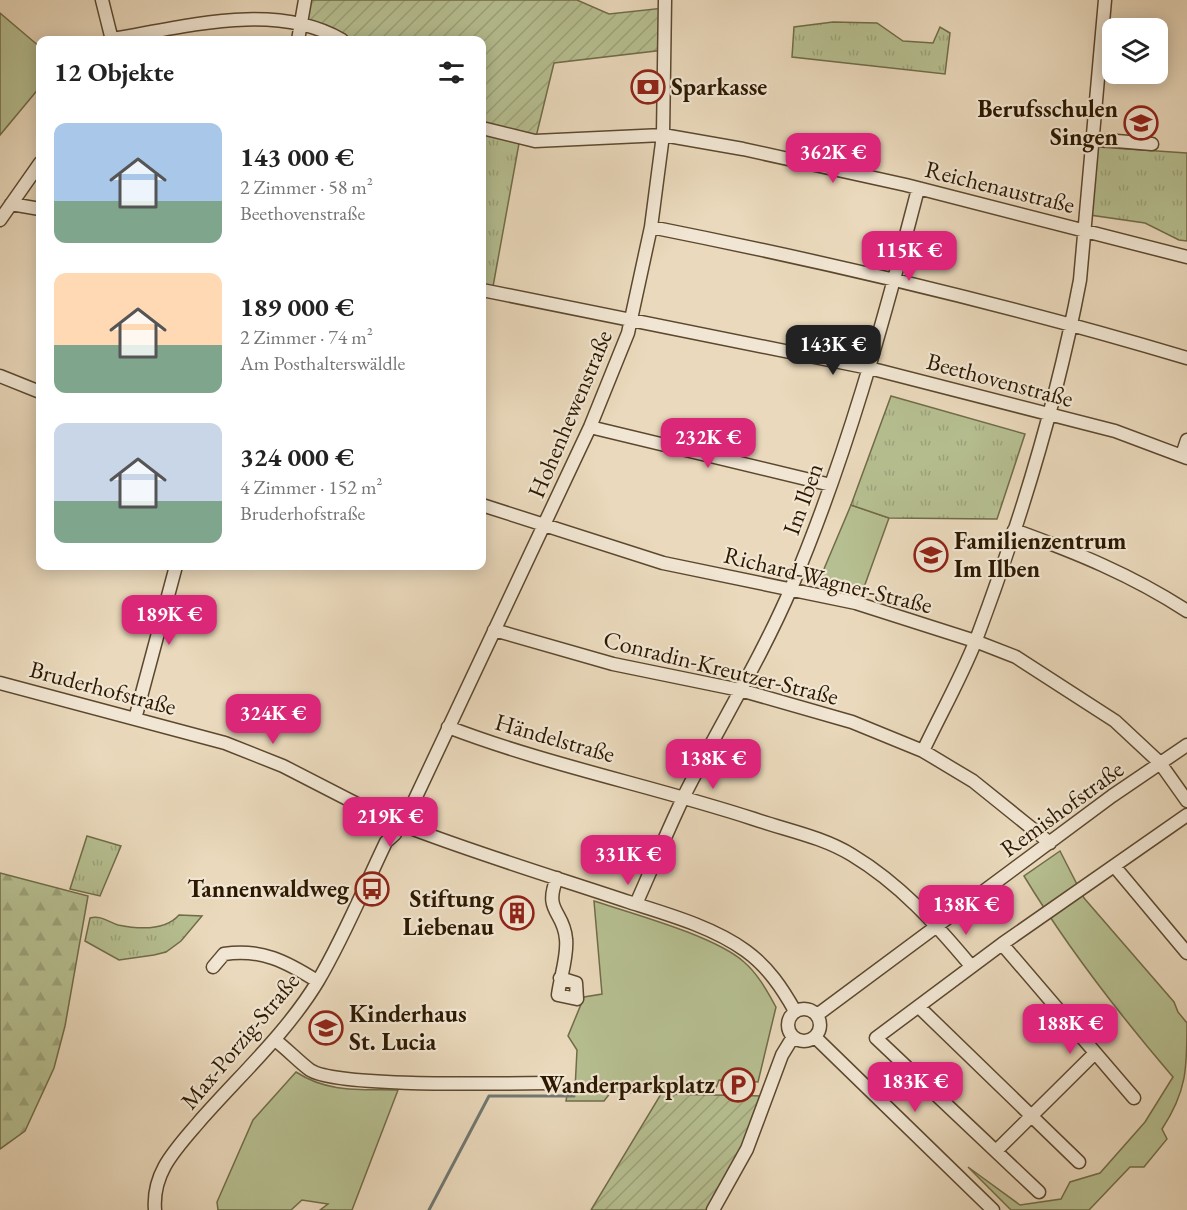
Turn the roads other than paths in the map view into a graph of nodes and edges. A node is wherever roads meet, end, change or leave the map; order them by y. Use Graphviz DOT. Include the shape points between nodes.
graph roads {
  1 [pos="102,0"];
  2 [pos="305,0"];
  3 [pos="665,0"];
  4 [pos="1105,0"];
  5 [pos="301,25"];
  6 [pos="111,36"];
  7 [pos="137,36"];
  8 [pos="299,36"];
  9 [pos="334,36"];
  10 [pos="486,129"];
  11 [pos="663,135"];
  12 [pos="1093,139"];
  13 [pos="1152,144"];
  14 [pos="36,169"];
  15 [pos="918,189"];
  16 [pos="11,204"];
  17 [pos="36,208"];
  18 [pos="0,220"];
  19 [pos="651,227"];
  20 [pos="1085,230"];
  21 [pos="1187,257"];
  22 [pos="895,278"];
  23 [pos="486,291"];
  24 [pos="632,318"];
  25 [pos="1072,323"];
  26 [pos="1187,358"];
  27 [pos="869,368"];
  28 [pos="0,376"];
  29 [pos="36,390"];
  30 [pos="1049,414"];
  31 [pos="590,427"];
  32 [pos="1187,440"];
  33 [pos="1184,456"];
  34 [pos="831,485"];
  35 [pos="486,506"];
  36 [pos="544,526"];
  37 [pos="1014,530"];
  38 [pos="175,570"];
  39 [pos="791,588"];
  40 [pos="1187,611"];
  41 [pos="494,630"];
  42 [pos="975,641"];
  43 [pos="0,682"];
  44 [pos="740,690"];
  45 [pos="135,719"];
  46 [pos="448,727"];
  47 [pos="1187,746"];
  48 [pos="923,752"];
  49 [pos="1160,763"];
  50 [pos="684,796"];
  51 [pos="1187,801"];
  52 [pos="1187,815"];
  53 [pos="407,816"];
  54 [pos="393,828"];
  55 [pos="413,829"];
  56 [pos="1050,843"];
  57 [pos="1115,867"];
  58 [pos="557,878"];
  59 [pos="636,904"];
  60 [pos="937,926"];
  61 [pos="1002,944"];
  62 [pos="1187,953"];
  63 [pos="971,966"];
  64 [pos="213,967"];
  65 [pos="561,978"];
  66 [pos="318,981"];
  67 [pos="920,1008"];
  68 [pos="795,1011"];
  69 [pos="817,1015"];
  70 [pos="794,1037"];
  71 [pos="815,1037"];
  72 [pos="275,1040"];
  73 [pos="1095,1053"];
  74 [pos="553,1083"];
  75 [pos="1134,1098"];
  76 [pos="1032,1116"];
  77 [pos="996,1151"];
  78 [pos="1079,1162"];
  79 [pos="1039,1192"];
  80 [pos="155,1210"];
  81 [pos="713,1210"];
  82 [pos="993,1210"];
  1 -- 6 [label="street"];
  2 -- 5 [label="street"];
  3 -- 11 [label="street, Hohenhewenstraße"];
  4 -- 12 [label="street"];
  5 -- 7 [label="street" via="231,21"];
  5 -- 8 [label="street"];
  5 -- 9 [label="street"];
  10 -- 11 [label="street, Reichenaustraße" via="535,141"];
  11 -- 15 [label="street, Reichenaustraße"];
  11 -- 19 [label="street, Hohenhewenstraße"];
  12 -- 13 [label="street"];
  12 -- 20 [label="street"];
  14 -- 16 [label="street"];
  15 -- 20 [label="street, Reichenaustraße"];
  15 -- 22 [label="street, Im Iben"];
  16 -- 17 [label="street"];
  16 -- 18 [label="street"];
  19 -- 22 [label="street"];
  19 -- 24 [label="street, Hohenhewenstraße"];
  20 -- 21 [label="street, Reichenaustraße"];
  20 -- 25 [label="street"];
  22 -- 25 [label="street"];
  22 -- 27 [label="street, Im Iben"];
  23 -- 24 [label="street, Beethovenstraße"];
  24 -- 27 [label="street, Beethovenstraße"];
  24 -- 31 [label="street, Hohenhewenstraße"];
  25 -- 26 [label="street"];
  25 -- 30 [label="street"];
  27 -- 30 [label="street, Beethovenstraße"];
  27 -- 34 [label="street, Im Iben"];
  28 -- 29 [label="street"];
  30 -- 33 [label="street, Beethovenstraße"];
  30 -- 37 [label="street"];
  31 -- 34 [label="street"];
  31 -- 36 [label="street, Hohenhewenstraße"];
  32 -- 33 [label="street"];
  34 -- 39 [label="street, Im Iben"];
  35 -- 36 [label="street, Richard-Wagner-Straße"];
  36 -- 39 [label="street, Richard-Wagner-Straße" via="663,563"];
  36 -- 41 [label="street, Hohenhewenstraße"];
  37 -- 40 [label="street" via="1117,570"];
  37 -- 42 [label="street"];
  38 -- 45 [label="street"];
  39 -- 42 [label="street, Richard-Wagner-Straße" via="856,603"];
  39 -- 44 [label="street, Im Iben"];
  41 -- 44 [label="street, Conradin-Kreutzer-Straße" via="613,664"];
  41 -- 46 [label="street, Hohenhewenstraße"];
  42 -- 48 [label="street"];
  42 -- 49 [label="street, Richard-Wagner-Straße" via="1016,657 1063,686 1115,721"];
  43 -- 45 [label="street, Bruderhofstraße"];
  44 -- 48 [label="street, Conradin-Kreutzer-Straße" via="852,723"];
  44 -- 50 [label="street, Im Iben"];
  45 -- 54 [label="street, Bruderhofstraße" via="210,738 264,758"];
  46 -- 50 [label="street, Händelstraße" via="494,744"];
  46 -- 53 [label="street, Hohenhewenstraße"];
  47 -- 49 [label="street, Remishofstraße"];
  48 -- 56 [label="street, Conradin-Kreutzer-Straße" via="973,781"];
  49 -- 51 [label="street, Richard-Wagner-Straße"];
  49 -- 56 [label="street, Remishofstraße"];
  50 -- 59 [label="street, Im Iben"];
  50 -- 60 [label="street, Händelstraße" via="849,853 899,889"];
  52 -- 57 [label="street"];
  53 -- 54 [label="street" via="398,815"];
  53 -- 55 [label="street"];
  54 -- 55 [label="street" via="403,837"];
  54 -- 66 [label="street, Max-Porzig-Straße"];
  55 -- 58 [label="street"];
  56 -- 60 [label="street, Remishofstraße"];
  57 -- 61 [label="street"];
  57 -- 62 [label="street"];
  58 -- 59 [label="street"];
  58 -- 65 [label="street" via="550,900 567,941"];
  59 -- 68 [label="street" via="712,933 747,952 775,977"];
  60 -- 63 [label="street, Händelstraße"];
  60 -- 69 [label="street, Remishofstraße"];
  61 -- 63 [label="street"];
  61 -- 73 [label="street"];
  63 -- 67 [label="street"];
  64 -- 66 [label="street" via="224,954 249,951 276,957"];
  66 -- 72 [label="street, Max-Porzig-Straße"];
  67 -- 76 [label="street"];
  67 -- 77 [label="street" via="876,1038"];
  68 -- 69 [label="street" via="811,1010"];
  68 -- 70 [label="street" via="788,1023"];
  69 -- 71 [label="street" via="820,1022"];
  70 -- 71 [label="street" via="800,1041"];
  70 -- 81 [label="street" via="782,1056 747,1149"];
  71 -- 82 [label="street"];
  72 -- 74 [label="street" via="310,1070 328,1076"];
  72 -- 80 [label="street, Max-Porzig-Straße" via="168,1159 157,1183"];
  73 -- 75 [label="street"];
  73 -- 76 [label="street"];
  76 -- 77 [label="street"];
  76 -- 78 [label="street"];
  77 -- 79 [label="street"];
}
